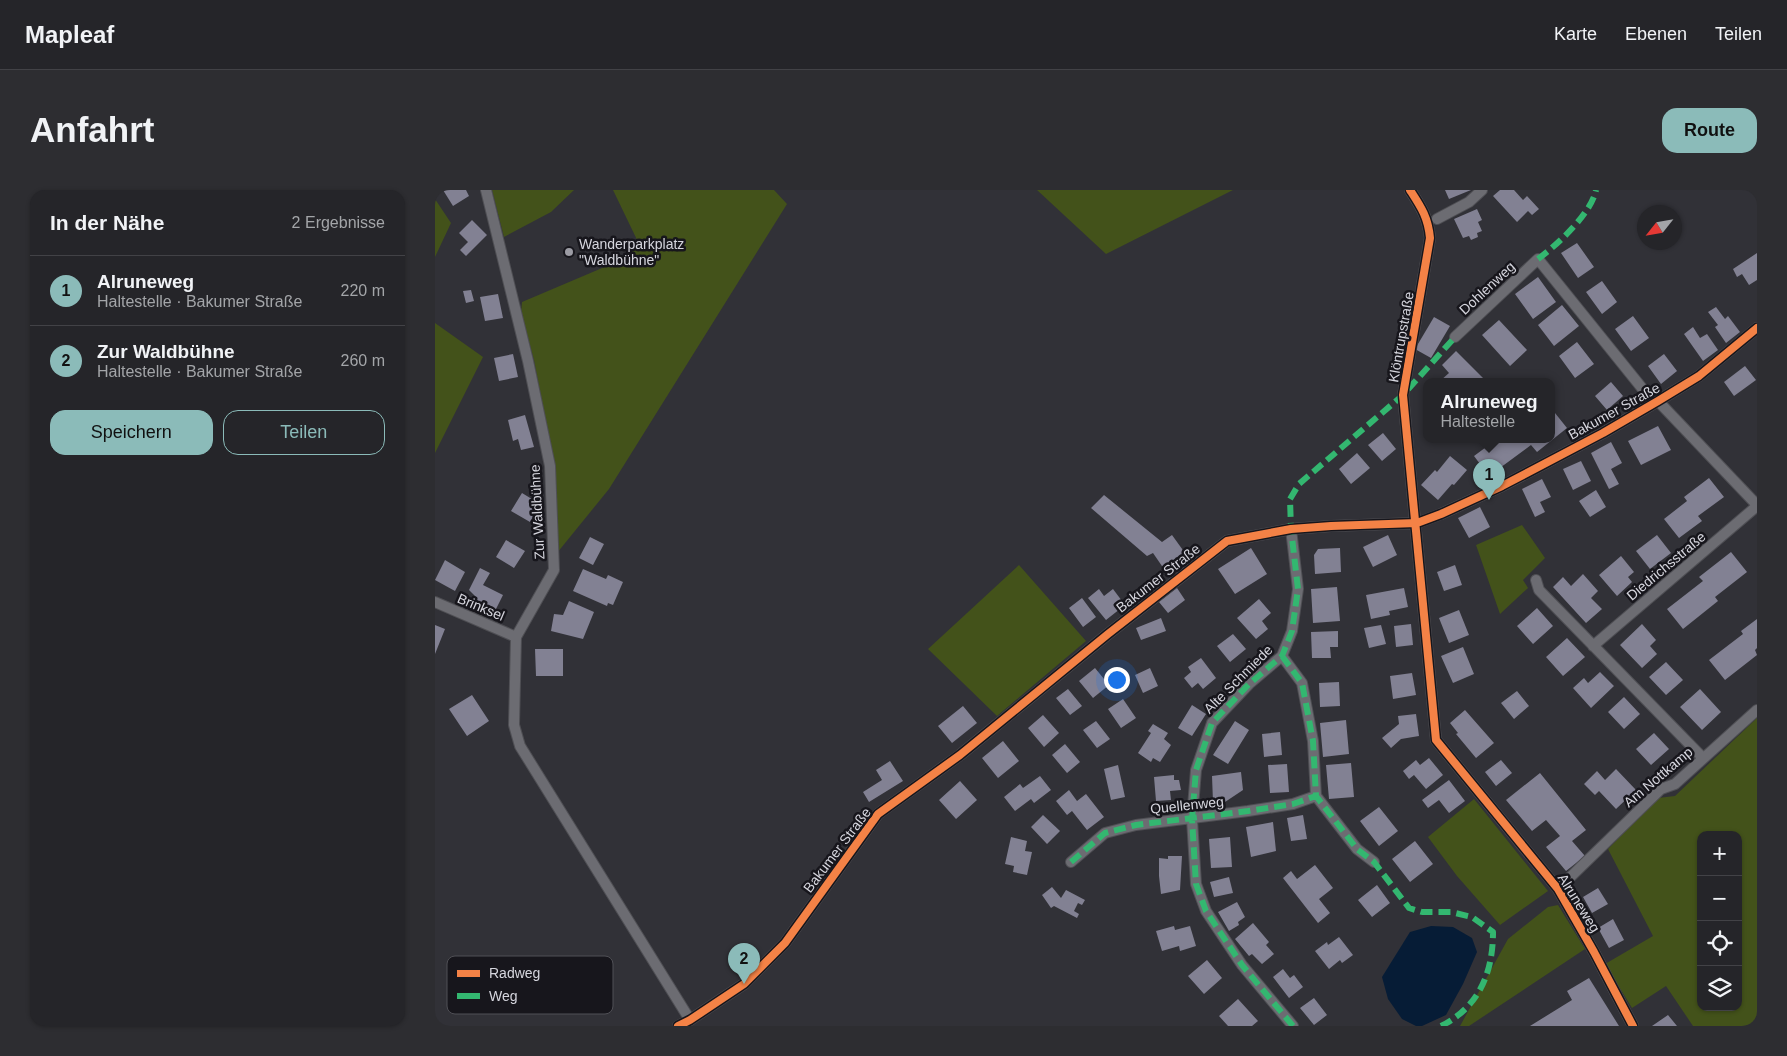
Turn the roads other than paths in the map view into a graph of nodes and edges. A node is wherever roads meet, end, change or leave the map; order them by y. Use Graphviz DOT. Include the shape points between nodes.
graph roads {
  1 [pos="486,190"];
  2 [pos="1410,190"];
  3 [pos="1482,190"];
  4 [pos="1437,219"];
  5 [pos="1538,259"];
  6 [pos="1757,328"];
  7 [pos="1455,337"];
  8 [pos="1656,402"];
  9 [pos="1757,506"];
  10 [pos="1417,523"];
  11 [pos="1291,529"];
  12 [pos="1536,580"];
  13 [pos="435,602"];
  14 [pos="516,637"];
  15 [pos="1593,646"];
  16 [pos="1282,656"];
  17 [pos="1757,710"];
  18 [pos="1702,758"];
  19 [pos="1316,796"];
  20 [pos="1192,819"];
  21 [pos="1071,862"];
  22 [pos="1374,862"];
  23 [pos="1558,889"];
  24 [pos="690,1020"];
  25 [pos="678,1026"];
  26 [pos="1293,1026"];
  27 [pos="1633,1026"];
  1 -- 14 [label="street, Zur Waldbühne" via="550,466 554,570"];
  2 -- 10 [label="street, Klöntrupstraße" via="1429,223 1430,238 1403,395"];
  3 -- 4 [label="street" via="1469,202"];
  5 -- 7 [label="street, Dohlenweg"];
  5 -- 8 [label="street, Bakumer Straße"];
  6 -- 8 [label="street, Bakumer Straße" via="1699,376"];
  8 -- 9 [label="street"];
  8 -- 10 [label="street, Bakumer Straße" via="1502,486"];
  9 -- 15 [label="street, Diedrichsstraße"];
  10 -- 11 [label="street, Bakumer Straße"];
  10 -- 23 [label="street, Alruneweg" via="1436,740"];
  11 -- 16 [label="street, Alte Schmiede" via="1298,589 1292,631"];
  11 -- 24 [label="street, Bakumer Straße" via="1227,541 960,756 877,814 785,943 744,984"];
  12 -- 15 [label="street" via="1539,590"];
  13 -- 14 [label="street, Brinksel"];
  14 -- 24 [label="street, Zur Waldbühne" via="514,725 520,746"];
  15 -- 18 [label="street"];
  16 -- 19 [label="street" via="1302,683 1313,741"];
  16 -- 20 [label="street, Alte Schmiede" via="1212,722 1196,770"];
  17 -- 18 [label="street, Am Nottkamp"];
  18 -- 23 [label="street, Am Nottkamp" via="1675,784 1661,789"];
  19 -- 20 [label="street, Quellenweg" via="1293,804"];
  19 -- 22 [label="street" via="1357,848"];
  20 -- 21 [label="street, Quellenweg" via="1135,824 1105,833"];
  20 -- 26 [label="street, Alte Schmiede" via="1196,884 1205,911 1242,965"];
  23 -- 27 [label="street, Alruneweg"];
  24 -- 25 [label="street, Bakumer Straße"];
}
